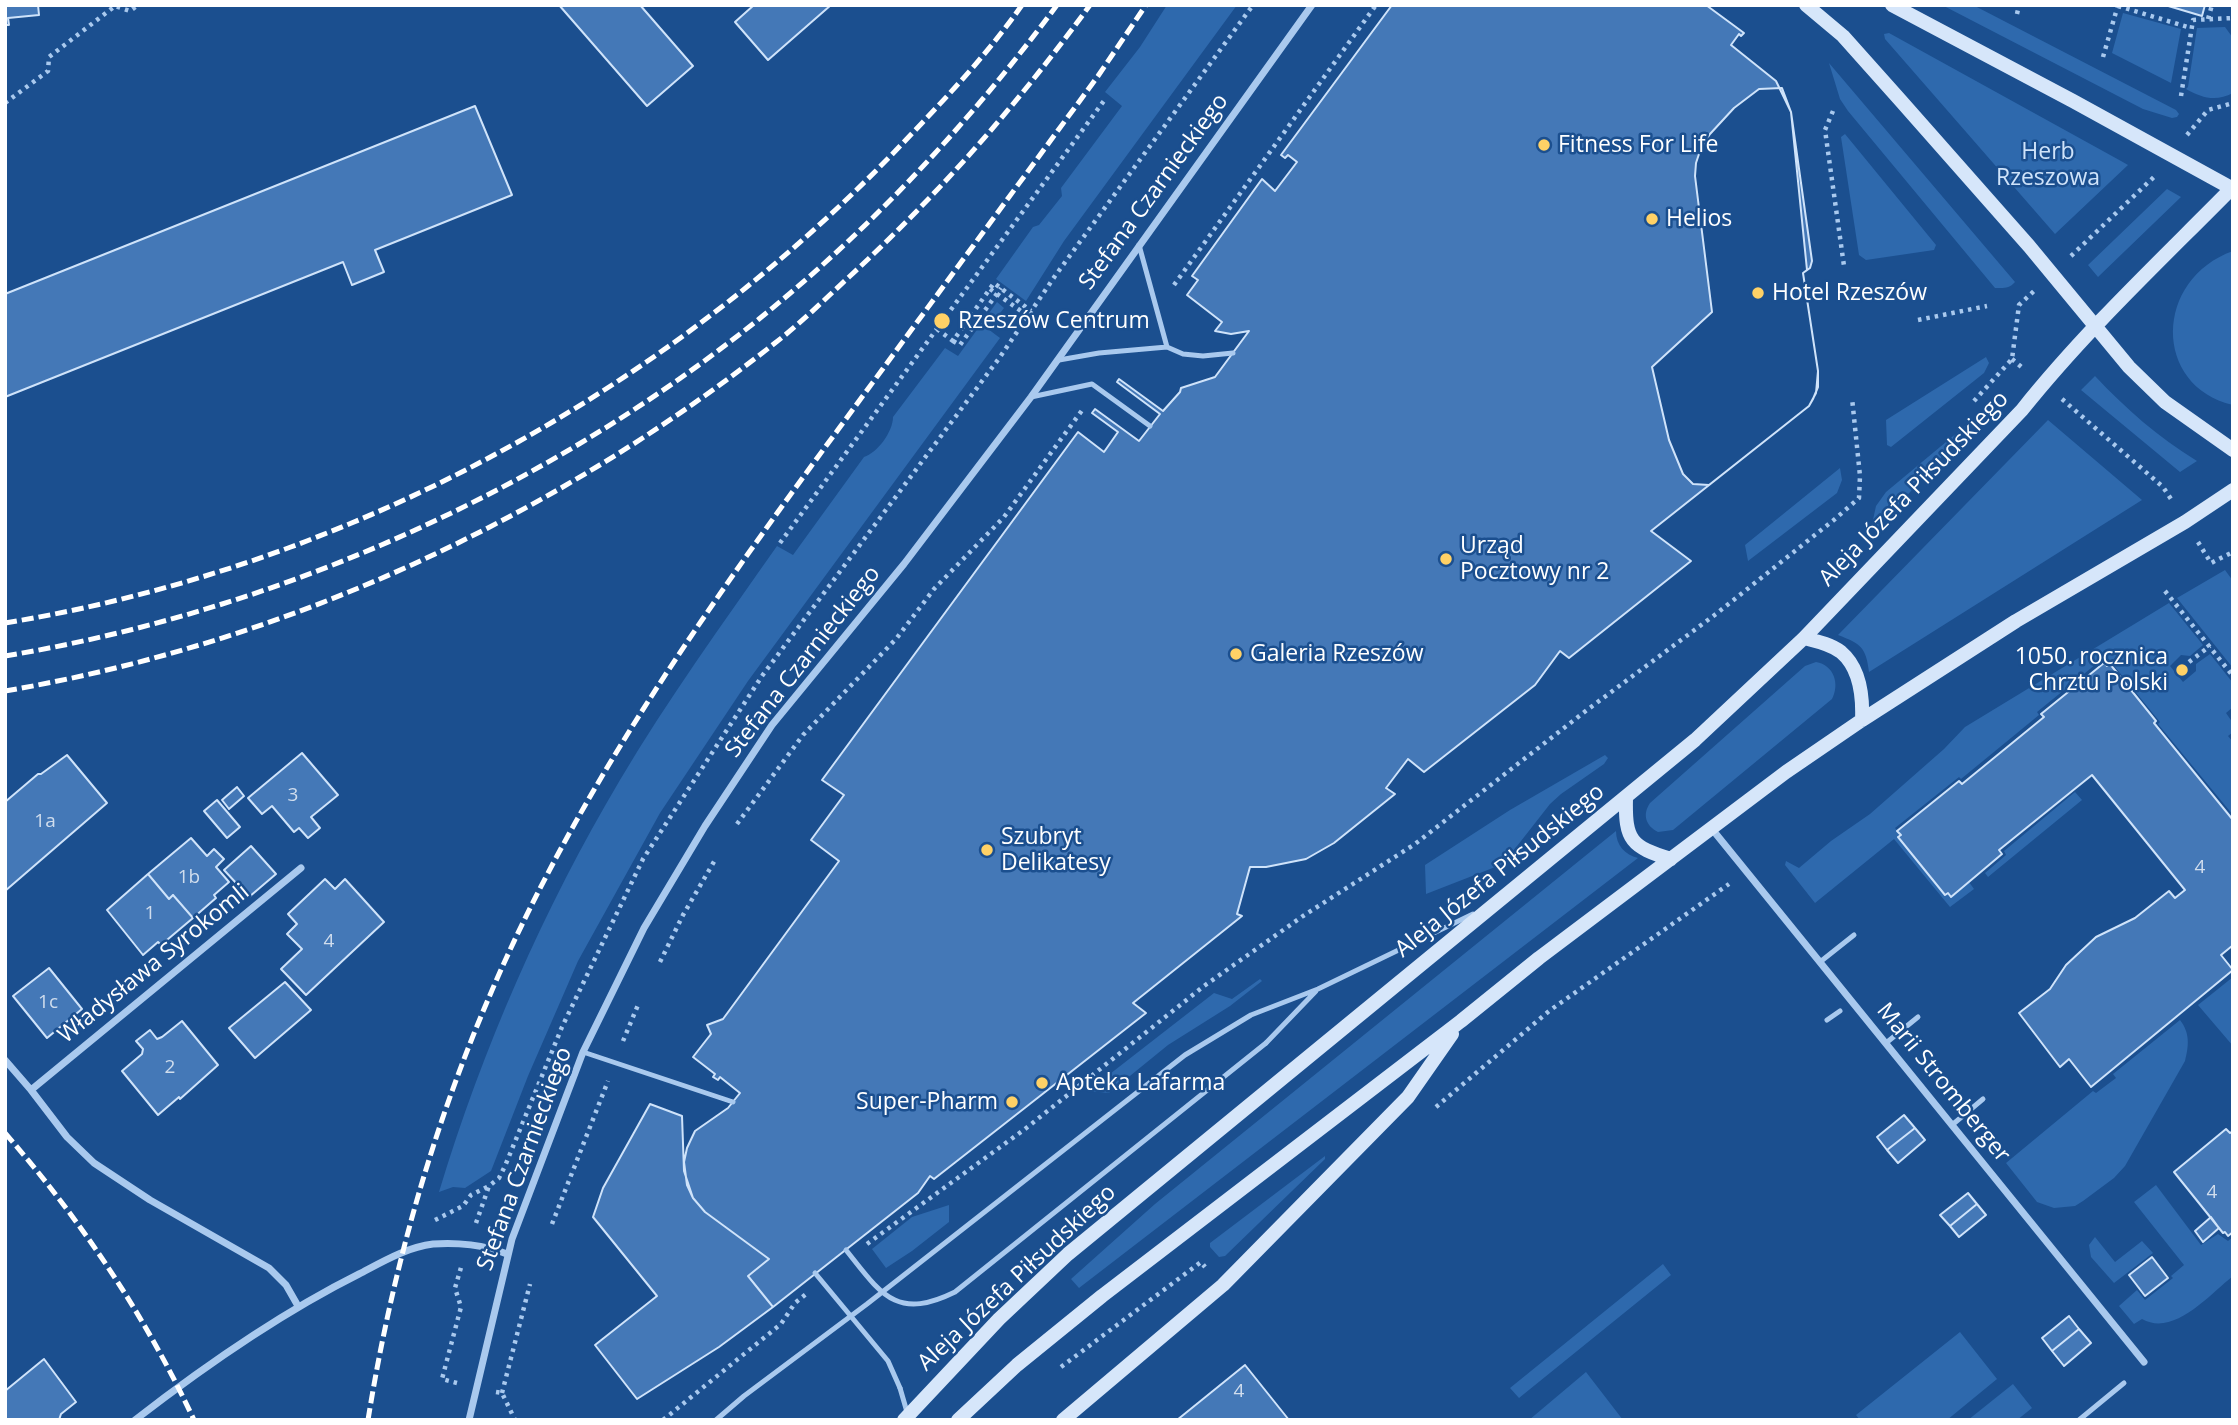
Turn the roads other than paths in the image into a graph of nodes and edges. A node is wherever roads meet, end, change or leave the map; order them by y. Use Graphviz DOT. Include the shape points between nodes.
graph roads {
  1 [pos="1312,5"];
  2 [pos="1806,5"];
  3 [pos="1892,5"];
  4 [pos="2232,188"];
  5 [pos="1139,245"];
  6 [pos="2095,327"];
  7 [pos="1167,347"];
  8 [pos="1233,353"];
  9 [pos="1059,360"];
  10 [pos="1031,397"];
  11 [pos="1150,426"];
  12 [pos="2233,450"];
  13 [pos="2233,490"];
  14 [pos="1804,638"];
  15 [pos="1861,720"];
  16 [pos="1626,799"];
  17 [pos="1712,829"];
  18 [pos="1671,859"];
  19 [pos="301,868"];
  20 [pos="1495,904"];
  21 [pos="1854,935"];
  22 [pos="1820,962"];
  23 [pos="1318,989"];
  24 [pos="1840,1011"];
  25 [pos="1918,1017"];
  26 [pos="1827,1020"];
  27 [pos="1461,1021"];
  28 [pos="1886,1043"];
  29 [pos="583,1052"];
  30 [pos="5,1060"];
  31 [pos="31,1090"];
  32 [pos="1983,1099"];
  33 [pos="733,1102"];
  34 [pos="1952,1125"];
  35 [pos="846,1250"];
  36 [pos="507,1254"];
  37 [pos="815,1273"];
  38 [pos="298,1306"];
  39 [pos="2144,1362"];
  40 [pos="2124,1383"];
  41 [pos="906,1418"];
  42 [pos="135,1420"];
  43 [pos="469,1420"];
  44 [pos="716,1420"];
  45 [pos="958,1420"];
  46 [pos="1063,1420"];
  47 [pos="2078,1420"];
  1 -- 5 [label="street, Stefana Czarnieckiego"];
  2 -- 6 [label="main road" via="1843,36"];
  3 -- 4 [label="main road"];
  4 -- 6 [label="main road, Aleja Józefa Piłsudskiego"];
  5 -- 7 [label="lane"];
  5 -- 9 [label="street, Stefana Czarnieckiego"];
  6 -- 12 [label="main road" via="2165,402"];
  6 -- 14 [label="main road, Aleja Józefa Piłsudskiego"];
  7 -- 8 [label="lane" via="1193,355"];
  7 -- 9 [label="lane"];
  9 -- 10 [label="street, Stefana Czarnieckiego"];
  10 -- 11 [label="lane" via="1092,384"];
  10 -- 29 [label="street, Stefana Czarnieckiego" via="904,564 772,725 644,928"];
  13 -- 15 [label="main road"];
  14 -- 15 [label="main road" via="1841,652 1852,665 1859,681"];
  14 -- 16 [label="main road, Aleja Józefa Piłsudskiego"];
  15 -- 17 [label="main road"];
  16 -- 18 [label="main road" via="1625,826 1635,843"];
  16 -- 20 [label="main road, Aleja Józefa Piłsudskiego"];
  17 -- 18 [label="main road"];
  17 -- 22 [label="street, Marii Stromberger"];
  18 -- 27 [label="main road"];
  19 -- 31 [label="street, Władysława Syrokomli"];
  20 -- 23 [label="lane"];
  20 -- 41 [label="main road, Aleja Józefa Piłsudskiego" via="1068,1254 999,1318"];
  21 -- 22 [label="lane"];
  22 -- 28 [label="street, Marii Stromberger"];
  23 -- 35 [label="lane, bridge" via="1266,1043 955,1292 933,1303 895,1301 872,1283"];
  23 -- 44 [label="lane" via="1251,1015 1185,1055"];
  24 -- 26 [label="lane"];
  25 -- 28 [label="lane"];
  27 -- 45 [label="main road" via="1102,1296"];
  27 -- 46 [label="main road" via="1408,1097 1223,1285"];
  28 -- 34 [label="street, Marii Stromberger"];
  29 -- 33 [label="lane"];
  29 -- 36 [label="street, Stefana Czarnieckiego"];
  30 -- 31 [label="street"];
  31 -- 38 [label="street" via="94,1163 269,1268"];
  32 -- 34 [label="lane"];
  34 -- 39 [label="street, Marii Stromberger"];
  36 -- 38 [label="street" via="491,1247 433,1244 393,1256"];
  36 -- 43 [label="street, Stefana Czarnieckiego"];
  37 -- 41 [label="lane, bridge" via="888,1361"];
  38 -- 42 [label="street" via="218,1357"];
  40 -- 47 [label="lane"];
}
